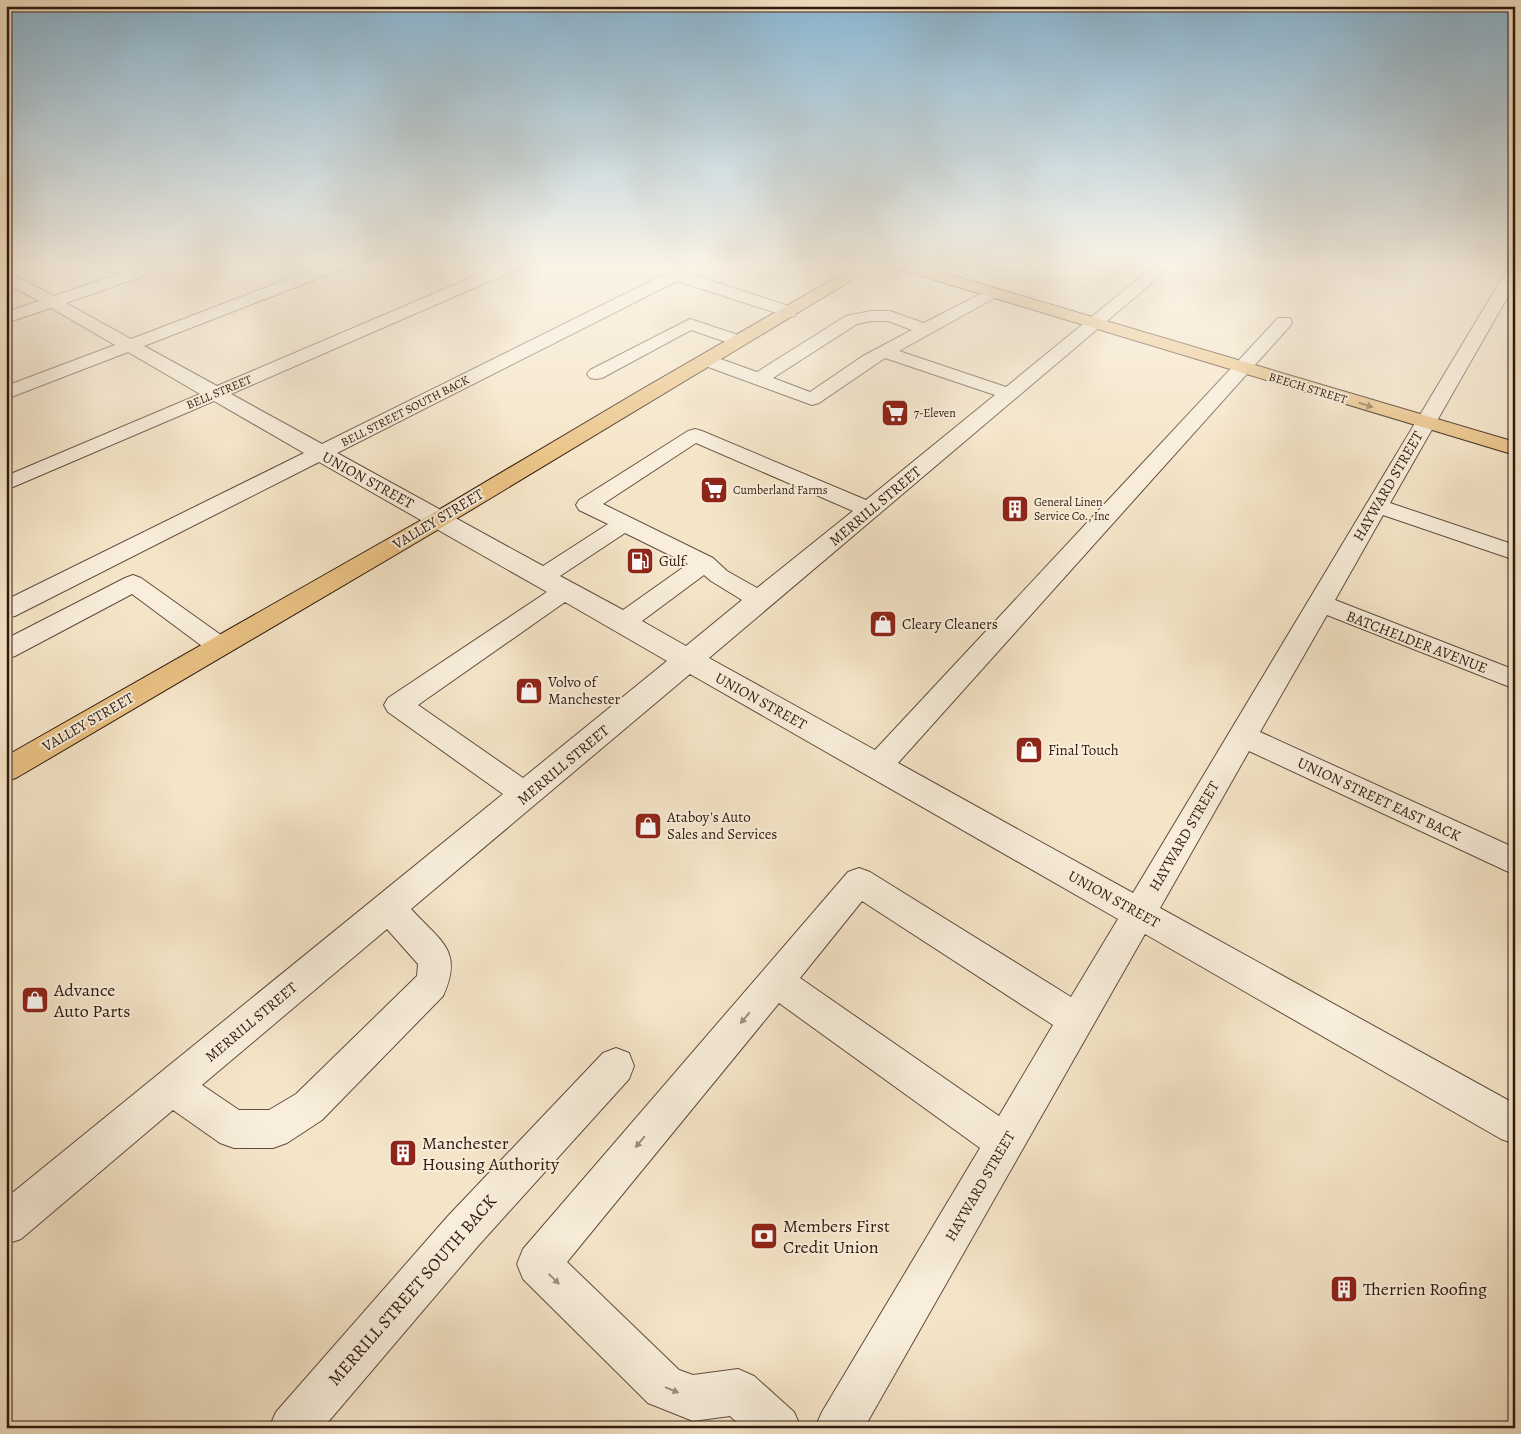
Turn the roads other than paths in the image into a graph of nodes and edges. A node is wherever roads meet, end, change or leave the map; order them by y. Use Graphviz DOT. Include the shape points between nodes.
graph roads {
  1 [pos="105,332"];
  2 [pos="167,332"];
  3 [pos="359,332"];
  4 [pos="563,332"];
  5 [pos="675,332"];
  6 [pos="712,332"];
  7 [pos="754,332"];
  8 [pos="833,332"];
  9 [pos="920,332"];
  10 [pos="1083,332"];
  11 [pos="1120,332"];
  12 [pos="1275,332"];
  13 [pos="1485,332"];
  14 [pos="738,341"];
  15 [pos="130,346"];
  16 [pos="884,352"];
  17 [pos="706,360"];
  18 [pos="1241,368"];
  19 [pos="596,374"];
  20 [pos="759,379"];
  21 [pos="6,393"];
  22 [pos="215,394"];
  23 [pos="1009,394"];
  24 [pos="1426,423"];
  25 [pos="1515,449"];
  26 [pos="322,454"];
  27 [pos="6,484"];
  28 [pos="1377,506"];
  29 [pos="870,510"];
  30 [pos="438,520"];
  31 [pos="624,524"];
  32 [pos="1515,553"];
  33 [pos="705,563"];
  34 [pos="541,578"];
  35 [pos="565,591"];
  36 [pos="761,601"];
  37 [pos="1320,603"];
  38 [pos="6,610"];
  39 [pos="622,623"];
  40 [pos="220,646"];
  41 [pos="6,650"];
  42 [pos="689,661"];
  43 [pos="1515,680"];
  44 [pos="1242,736"];
  45 [pos="878,766"];
  46 [pos="6,770"];
  47 [pos="526,795"];
  48 [pos="1515,862"];
  49 [pos="389,908"];
  50 [pos="1139,914"];
  51 [pos="776,981"];
  52 [pos="1076,1020"];
  53 [pos="616,1066"];
  54 [pos="172,1087"];
  55 [pos="1515,1125"];
  56 [pos="1005,1143"];
  57 [pos="6,1224"];
  58 [pos="292,1428"];
  59 [pos="778,1428"];
  60 [pos="838,1428"];
  1 -- 15 [label="street, UNION STREET"];
  2 -- 15 [label="street"];
  3 -- 22 [label="street, BELL STREET"];
  4 -- 26 [label="street, BELL STREET SOUTH BACK"];
  5 -- 19 [label="street"];
  6 -- 14 [label="street"];
  7 -- 14 [label="main road, VALLEY STREET"];
  8 -- 20 [label="street"];
  9 -- 16 [label="street"];
  10 -- 23 [label="street, MERRILL STREET"];
  11 -- 18 [label="main road, BEECH STREET"];
  12 -- 18 [label="street"];
  13 -- 24 [label="street, HAYWARD STREET"];
  14 -- 17 [label="main road, VALLEY STREET"];
  15 -- 21 [label="street"];
  15 -- 22 [label="street, UNION STREET"];
  16 -- 20 [label="street" via="812,399"];
  16 -- 23 [label="street"];
  17 -- 20 [label="street"];
  17 -- 30 [label="main road, VALLEY STREET"];
  18 -- 24 [label="main road, BEECH STREET, one-way"];
  18 -- 45 [label="street"];
  22 -- 26 [label="street, UNION STREET"];
  22 -- 27 [label="street, BELL STREET"];
  23 -- 29 [label="street, MERRILL STREET"];
  24 -- 25 [label="main road, BEECH STREET"];
  24 -- 28 [label="street, HAYWARD STREET"];
  26 -- 30 [label="street, UNION STREET"];
  26 -- 38 [label="street, BELL STREET SOUTH BACK"];
  28 -- 32 [label="street"];
  28 -- 37 [label="street, HAYWARD STREET"];
  29 -- 31 [label="street" via="695,435 587,505"];
  29 -- 36 [label="street, MERRILL STREET"];
  30 -- 34 [label="street, UNION STREET"];
  30 -- 40 [label="main road, VALLEY STREET"];
  31 -- 33 [label="street"];
  31 -- 34 [label="street"];
  33 -- 36 [label="street" via="719,576"];
  33 -- 39 [label="street"];
  34 -- 35 [label="street, UNION STREET"];
  35 -- 39 [label="street, UNION STREET"];
  35 -- 47 [label="street" via="398,705"];
  36 -- 42 [label="street, MERRILL STREET"];
  37 -- 43 [label="street, BATCHELDER AVENUE"];
  37 -- 44 [label="street, HAYWARD STREET"];
  39 -- 42 [label="street, UNION STREET"];
  40 -- 41 [label="street" via="133,583"];
  40 -- 46 [label="main road, VALLEY STREET"];
  42 -- 45 [label="street, UNION STREET"];
  42 -- 47 [label="street, MERRILL STREET"];
  44 -- 48 [label="street, UNION STREET EAST BACK"];
  44 -- 50 [label="street, HAYWARD STREET"];
  45 -- 50 [label="street, UNION STREET"];
  47 -- 49 [label="street, MERRILL STREET"];
  49 -- 54 [label="street, MERRILL STREET"];
  49 -- 54 [label="street" via="435,959 431,985 309,1107 273,1130 234,1129"];
  50 -- 52 [label="street, HAYWARD STREET"];
  50 -- 55 [label="street, UNION STREET"];
  51 -- 52 [label="street" via="859,882"];
  51 -- 56 [label="street"];
  51 -- 59 [label="street, one-way" via="538,1264 664,1387 693,1398 738,1392"];
  52 -- 56 [label="street, HAYWARD STREET"];
  53 -- 58 [label="street, MERRILL STREET SOUTH BACK" via="463,1231"];
  54 -- 57 [label="street, MERRILL STREET"];
  56 -- 60 [label="street, HAYWARD STREET"];
}
